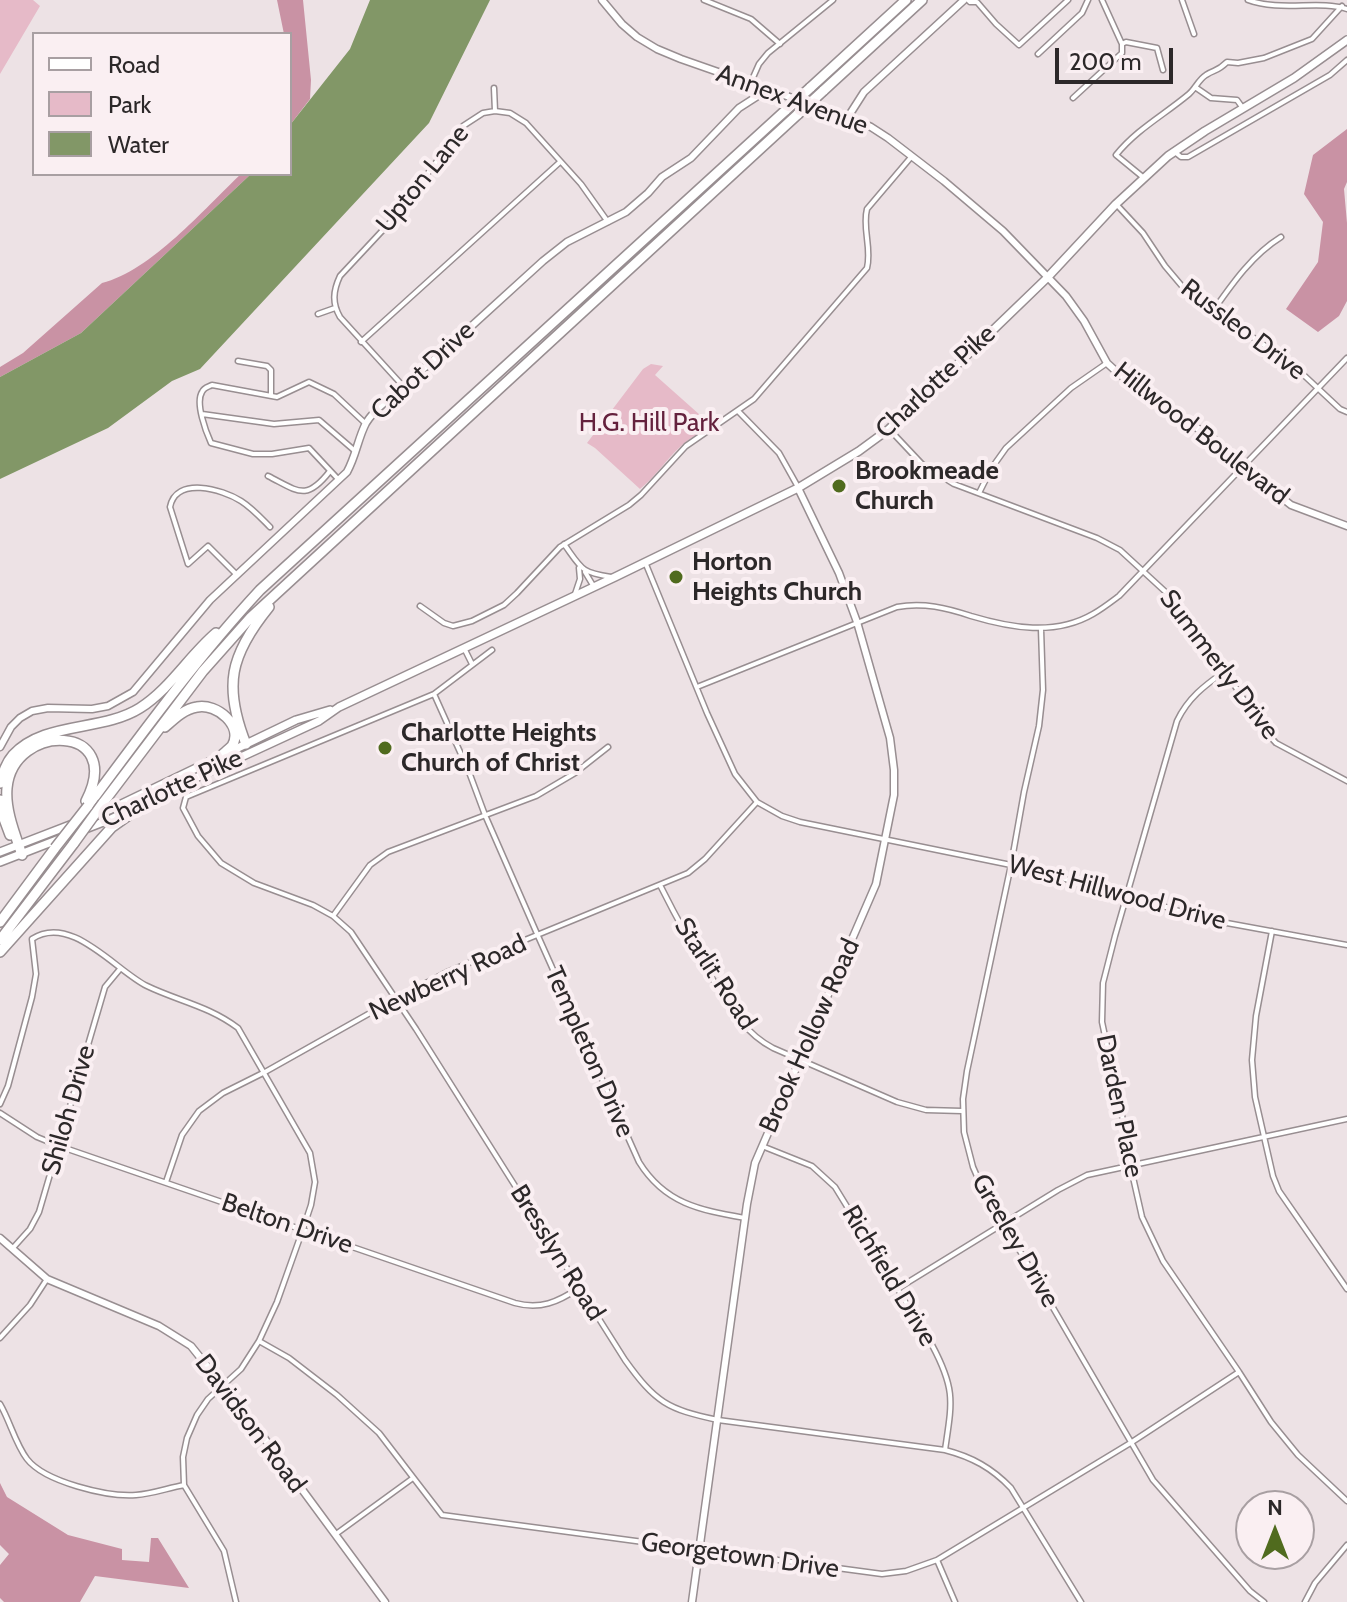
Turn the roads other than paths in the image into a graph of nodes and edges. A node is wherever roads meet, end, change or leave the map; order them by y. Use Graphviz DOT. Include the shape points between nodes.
graph roads {
  1 [pos="602,0"];
  2 [pos="704,0"];
  3 [pos="906,0"];
  4 [pos="922,0"];
  5 [pos="966,0"];
  6 [pos="1068,0"];
  7 [pos="1088,0"];
  8 [pos="1102,0"];
  9 [pos="1182,0"];
  10 [pos="1248,0"];
  11 [pos="828,1"];
  12 [pos="1345,8"];
  13 [pos="1194,34"];
  14 [pos="1347,40"];
  15 [pos="780,44"];
  16 [pos="1122,44"];
  17 [pos="1038,54"];
  18 [pos="1347,60"];
  19 [pos="1163,70"];
  20 [pos="750,83"];
  21 [pos="1195,87"];
  22 [pos="494,88"];
  23 [pos="767,90"];
  24 [pos="1073,98"];
  25 [pos="1243,109"];
  26 [pos="495,111"];
  27 [pos="848,117"];
  28 [pos="1174,151"];
  29 [pos="912,156"];
  30 [pos="560,162"];
  31 [pos="1144,178"];
  32 [pos="1116,204"];
  33 [pos="608,222"];
  34 [pos="1281,237"];
  35 [pos="1047,278"];
  36 [pos="335,308"];
  37 [pos="1213,311"];
  38 [pos="318,314"];
  39 [pos="361,342"];
  40 [pos="1347,358"];
  41 [pos="238,361"];
  42 [pos="1107,363"];
  43 [pos="404,387"];
  44 [pos="1317,388"];
  45 [pos="271,396"];
  46 [pos="738,411"];
  47 [pos="1347,412"];
  48 [pos="202,414"];
  49 [pos="366,424"];
  50 [pos="889,429"];
  51 [pos="356,452"];
  52 [pos="1244,468"];
  53 [pos="331,471"];
  54 [pos="268,476"];
  55 [pos="339,479"];
  56 [pos="798,488"];
  57 [pos="979,494"];
  58 [pos="1347,526"];
  59 [pos="270,527"];
  60 [pos="564,544"];
  61 [pos="645,562"];
  62 [pos="582,567"];
  63 [pos="1144,571"];
  64 [pos="237,575"];
  65 [pos="615,577"];
  66 [pos="292,578"];
  67 [pos="594,587"];
  68 [pos="574,596"];
  69 [pos="420,606"];
  70 [pos="234,618"];
  71 [pos="857,622"];
  72 [pos="1041,629"];
  73 [pos="464,648"];
  74 [pos="492,650"];
  75 [pos="472,665"];
  76 [pos="1225,671"];
  77 [pos="697,687"];
  78 [pos="434,694"];
  79 [pos="153,736"];
  80 [pos="0,747"];
  81 [pos="608,747"];
  82 [pos="248,748"];
  83 [pos="222,755"];
  84 [pos="1347,781"];
  85 [pos="0,783"];
  86 [pos="0,800"];
  87 [pos="150,800"];
  88 [pos="757,802"];
  89 [pos="85,807"];
  90 [pos="485,815"];
  91 [pos="887,839"];
  92 [pos="18,851"];
  93 [pos="0,852"];
  94 [pos="0,862"];
  95 [pos="1011,865"];
  96 [pos="660,885"];
  97 [pos="1127,895"];
  98 [pos="333,916"];
  99 [pos="0,922"];
  100 [pos="1272,931"];
  101 [pos="538,936"];
  102 [pos="0,940"];
  103 [pos="1347,945"];
  104 [pos="0,952"];
  105 [pos="120,969"];
  106 [pos="395,999"];
  107 [pos="800,1059"];
  108 [pos="265,1072"];
  109 [pos="0,1104"];
  110 [pos="962,1111"];
  111 [pos="0,1113"];
  112 [pos="1347,1119"];
  113 [pos="1265,1137"];
  114 [pos="59,1146"];
  115 [pos="762,1146"];
  116 [pos="1130,1164"];
  117 [pos="166,1182"];
  118 [pos="745,1218"];
  119 [pos="1002,1224"];
  120 [pos="303,1229"];
  121 [pos="0,1238"];
  122 [pos="12,1249"];
  123 [pos="47,1279"];
  124 [pos="579,1288"];
  125 [pos="897,1289"];
  126 [pos="1347,1289"];
  127 [pos="0,1328"];
  128 [pos="5,1333"];
  129 [pos="0,1338"];
  130 [pos="259,1341"];
  131 [pos="1239,1372"];
  132 [pos="223,1386"];
  133 [pos="0,1404"];
  134 [pos="718,1420"];
  135 [pos="1132,1442"];
  136 [pos="945,1450"];
  137 [pos="413,1478"];
  138 [pos="184,1485"];
  139 [pos="1347,1501"];
  140 [pos="1023,1508"];
  141 [pos="334,1535"];
  142 [pos="1347,1545"];
  143 [pos="700,1550"];
  144 [pos="937,1560"];
  145 [pos="236,1602"];
  146 [pos="385,1602"];
  147 [pos="692,1602"];
  148 [pos="955,1602"];
  149 [pos="1081,1602"];
  150 [pos="1264,1602"];
  151 [pos="1305,1602"];
  1 -- 20 [label="street, Annex Avenue" via="622,24 657,49"];
  2 -- 15 [label="street" via="751,19"];
  3 -- 70 [label="highway, bridge"];
  4 -- 66 [label="highway, bridge"];
  5 -- 6 [label="street" via="977,2 1019,45"];
  5 -- 27 [label="street" via="864,92"];
  7 -- 17 [label="street" via="1082,13"];
  8 -- 16 [label="street"];
  9 -- 13 [label="street"];
  10 -- 12 [label="street"];
  11 -- 15 [label="street"];
  12 -- 21 [label="street" via="1312,39 1264,58 1227,62"];
  14 -- 25 [label="main road, Charlotte Pike"];
  15 -- 20 [label="street" via="759,64"];
  16 -- 19 [label="street" via="1157,48"];
  16 -- 24 [label="street" via="1122,53"];
  18 -- 28 [label="street" via="1188,157"];
  20 -- 23 [label="street, Annex Avenue"];
  21 -- 25 [label="street" via="1211,98 1237,100"];
  21 -- 31 [label="street" via="1116,155"];
  22 -- 26 [label="street"];
  23 -- 27 [label="street, Annex Avenue"];
  23 -- 33 [label="street, Cabot Drive" via="739,108 691,158"];
  25 -- 28 [label="main road, Charlotte Pike"];
  26 -- 30 [label="street, Upton Lane" via="526,123"];
  26 -- 36 [label="street, Upton Lane" via="463,126 396,216 340,276"];
  27 -- 29 [label="street, Annex Avenue"];
  28 -- 31 [label="main road, Charlotte Pike"];
  29 -- 35 [label="street, Annex Avenue" via="1003,231"];
  29 -- 46 [label="street" via="867,209 865,271"];
  30 -- 33 [label="street, Upton Lane"];
  30 -- 39 [label="street"];
  31 -- 32 [label="main road, Charlotte Pike"];
  32 -- 35 [label="main road, Charlotte Pike"];
  32 -- 37 [label="street, Russleo Drive" via="1177,281"];
  33 -- 43 [label="street, Cabot Drive" via="543,261"];
  34 -- 37 [label="street" via="1250,263"];
  35 -- 42 [label="street, Hillwood Boulevard" via="1074,306"];
  35 -- 50 [label="main road, Charlotte Pike"];
  36 -- 38 [label="street"];
  36 -- 39 [label="street"];
  37 -- 44 [label="street, Russleo Drive" via="1293,365"];
  39 -- 43 [label="street"];
  40 -- 44 [label="street"];
  41 -- 45 [label="street" via="271,370"];
  42 -- 52 [label="street, Hillwood Boulevard" via="1215,440"];
  42 -- 57 [label="street" via="1071,388 1006,448"];
  43 -- 49 [label="street, Cabot Drive"];
  44 -- 47 [label="street, Russleo Drive"];
  44 -- 52 [label="street"];
  45 -- 48 [label="street" via="212,385 201,393"];
  45 -- 49 [label="street" via="309,382 334,394"];
  46 -- 56 [label="street" via="779,453"];
  46 -- 60 [label="street" via="686,446 629,505"];
  48 -- 51 [label="street" via="274,424 319,420"];
  48 -- 53 [label="street" via="211,443 253,454 309,448"];
  49 -- 51 [label="street, Cabot Drive"];
  50 -- 56 [label="main road, Charlotte Pike"];
  50 -- 57 [label="street, Summerly Drive" via="922,464"];
  51 -- 55 [label="street, Cabot Drive"];
  52 -- 58 [label="street, Hillwood Boulevard" via="1291,505"];
  52 -- 63 [label="street"];
  53 -- 54 [label="street" via="301,493"];
  53 -- 55 [label="street"];
  55 -- 64 [label="street, Cabot Drive"];
  56 -- 61 [label="main road, Charlotte Pike"];
  56 -- 71 [label="street, Brook Hollow Road"];
  57 -- 63 [label="street, Summerly Drive" via="1097,538"];
  59 -- 64 [label="street" via="240,500 222,492 191,487 172,500 188,564 208,546"];
  60 -- 62 [label="street"];
  60 -- 69 [label="street" via="504,605 485,616 453,626"];
  61 -- 65 [label="main road, Charlotte Pike"];
  61 -- 77 [label="street"];
  62 -- 65 [label="street" via="591,574"];
  62 -- 67 [label="street"];
  62 -- 68 [label="street"];
  63 -- 72 [label="street" via="1091,616"];
  63 -- 76 [label="street, Summerly Drive" via="1170,596"];
  64 -- 80 [label="street, Cabot Drive" via="133,692 108,706 32,711 11,727"];
  65 -- 67 [label="main road, Charlotte Pike"];
  66 -- 79 [label="highway" via="203,671"];
  66 -- 82 [label="highway" via="250,632 235,666 236,719"];
  67 -- 68 [label="main road, Charlotte Pike"];
  68 -- 73 [label="main road, Charlotte Pike"];
  70 -- 85 [label="highway" via="144,706 111,721 31,741 13,754"];
  70 -- 89 [label="highway"];
  71 -- 72 [label="street" via="919,605"];
  71 -- 77 [label="street"];
  71 -- 91 [label="street, Brook Hollow Road" via="893,752"];
  72 -- 95 [label="street, Greeley Drive" via="1041,712"];
  73 -- 75 [label="street"];
  73 -- 82 [label="main road, Charlotte Pike" via="339,707 296,720"];
  74 -- 75 [label="street"];
  75 -- 78 [label="street"];
  76 -- 84 [label="street, Summerly Drive" via="1276,743"];
  76 -- 97 [label="street, Darden Place" via="1184,707"];
  77 -- 88 [label="street" via="735,774"];
  78 -- 90 [label="street, Templeton Drive"];
  78 -- 98 [label="street, Bresslyn Road" via="186,797 183,808 193,827 208,850 233,871"];
  79 -- 83 [label="highway" via="187,710 215,709 228,718 234,736"];
  79 -- 102 [label="highway, bridge"];
  81 -- 90 [label="street" via="551,788"];
  82 -- 83 [label="main road, Charlotte Pike"];
  82 -- 87 [label="main road, Charlotte Pike"];
  83 -- 92 [label="main road, Charlotte Pike"];
  86 -- 92 [label="highway"];
  87 -- 92 [label="main road, Charlotte Pike"];
  87 -- 104 [label="highway" via="112,827"];
  88 -- 91 [label="street, West Hillwood Drive" via="800,822"];
  88 -- 96 [label="street, Newberry Road" via="705,859"];
  89 -- 92 [label="highway" via="94,766 91,754 79,743 42,743 25,753 7,786"];
  89 -- 99 [label="highway, bridge"];
  90 -- 98 [label="street" via="388,852 370,865"];
  90 -- 101 [label="street, Templeton Drive"];
  91 -- 95 [label="street, West Hillwood Drive"];
  91 -- 107 [label="street, Brook Hollow Road" via="876,884"];
  92 -- 93 [label="main road, Charlotte Pike"];
  92 -- 94 [label="main road, Charlotte Pike"];
  95 -- 97 [label="street, West Hillwood Drive"];
  95 -- 110 [label="street, Greeley Drive"];
  96 -- 101 [label="street, Newberry Road"];
  96 -- 107 [label="street, Starlit Road" via="742,1024 763,1043"];
  97 -- 100 [label="street, West Hillwood Drive" via="1205,919"];
  97 -- 116 [label="street, Darden Place" via="1104,977 1102,1022"];
  98 -- 106 [label="street, Bresslyn Road" via="351,932"];
  100 -- 103 [label="street, West Hillwood Drive"];
  100 -- 113 [label="street" via="1252,1060"];
  101 -- 106 [label="street, Newberry Road"];
  101 -- 118 [label="street, Templeton Drive" via="647,1175 685,1205"];
  105 -- 108 [label="street" via="146,986 222,1016 238,1028"];
  105 -- 109 [label="street" via="74,937 42,933 32,939 32,997"];
  105 -- 114 [label="street, Shiloh Drive" via="105,987"];
  106 -- 108 [label="street, Newberry Road"];
  106 -- 124 [label="street, Bresslyn Road"];
  107 -- 110 [label="street, Starlit Road" via="897,1102"];
  107 -- 115 [label="street, Brook Hollow Road"];
  108 -- 117 [label="street, Newberry Road" via="199,1111 182,1135"];
  108 -- 120 [label="street" via="313,1164 315,1191"];
  110 -- 119 [label="street, Greeley Drive" via="973,1167"];
  111 -- 114 [label="street, Belton Drive"];
  112 -- 113 [label="street"];
  113 -- 116 [label="street"];
  113 -- 126 [label="street" via="1279,1191"];
  114 -- 117 [label="street, Belton Drive"];
  114 -- 122 [label="street, Shiloh Drive" via="39,1212"];
  115 -- 118 [label="street, Brook Hollow Road"];
  115 -- 125 [label="street, Richfield Drive" via="812,1166 835,1187"];
  116 -- 119 [label="street" via="1077,1179"];
  116 -- 131 [label="street, Darden Place" via="1142,1217 1163,1261"];
  117 -- 120 [label="street, Belton Drive"];
  118 -- 134 [label="street, Brook Hollow Road"];
  119 -- 125 [label="street"];
  119 -- 135 [label="street, Greeley Drive"];
  120 -- 124 [label="street, Belton Drive" via="524,1305 556,1302"];
  120 -- 130 [label="street"];
  121 -- 122 [label="street, Davidson Road"];
  122 -- 123 [label="street, Davidson Road"];
  123 -- 128 [label="street"];
  123 -- 132 [label="street, Davidson Road" via="174,1334 191,1346"];
  124 -- 134 [label="street, Bresslyn Road" via="650,1392 677,1410"];
  125 -- 136 [label="street, Richfield Drive" via="948,1381 951,1408"];
  127 -- 128 [label="street"];
  128 -- 129 [label="street"];
  130 -- 132 [label="street"];
  130 -- 137 [label="street, Georgetown Drive" via="337,1395 379,1433"];
  131 -- 135 [label="street, Georgetown Drive"];
  131 -- 139 [label="street, Darden Place" via="1298,1455"];
  132 -- 138 [label="street" via="191,1427 183,1457"];
  132 -- 141 [label="street, Davidson Road"];
  133 -- 138 [label="street" via="26,1457 51,1478 118,1495"];
  134 -- 136 [label="street, Bresslyn Road"];
  134 -- 143 [label="street, Brook Hollow Road"];
  135 -- 140 [label="street, Georgetown Drive"];
  135 -- 150 [label="street, Greeley Drive" via="1153,1480"];
  136 -- 140 [label="street, Bresslyn Road" via="1000,1476"];
  137 -- 141 [label="street"];
  137 -- 143 [label="street, Georgetown Drive" via="442,1515"];
  138 -- 145 [label="street" via="224,1551"];
  140 -- 144 [label="street, Georgetown Drive"];
  140 -- 149 [label="street, Bresslyn Road"];
  141 -- 146 [label="street, Davidson Road"];
  142 -- 151 [label="street"];
  143 -- 144 [label="street, Georgetown Drive" via="882,1574"];
  143 -- 147 [label="street, Brook Hollow Road"];
  144 -- 148 [label="street"];
}
